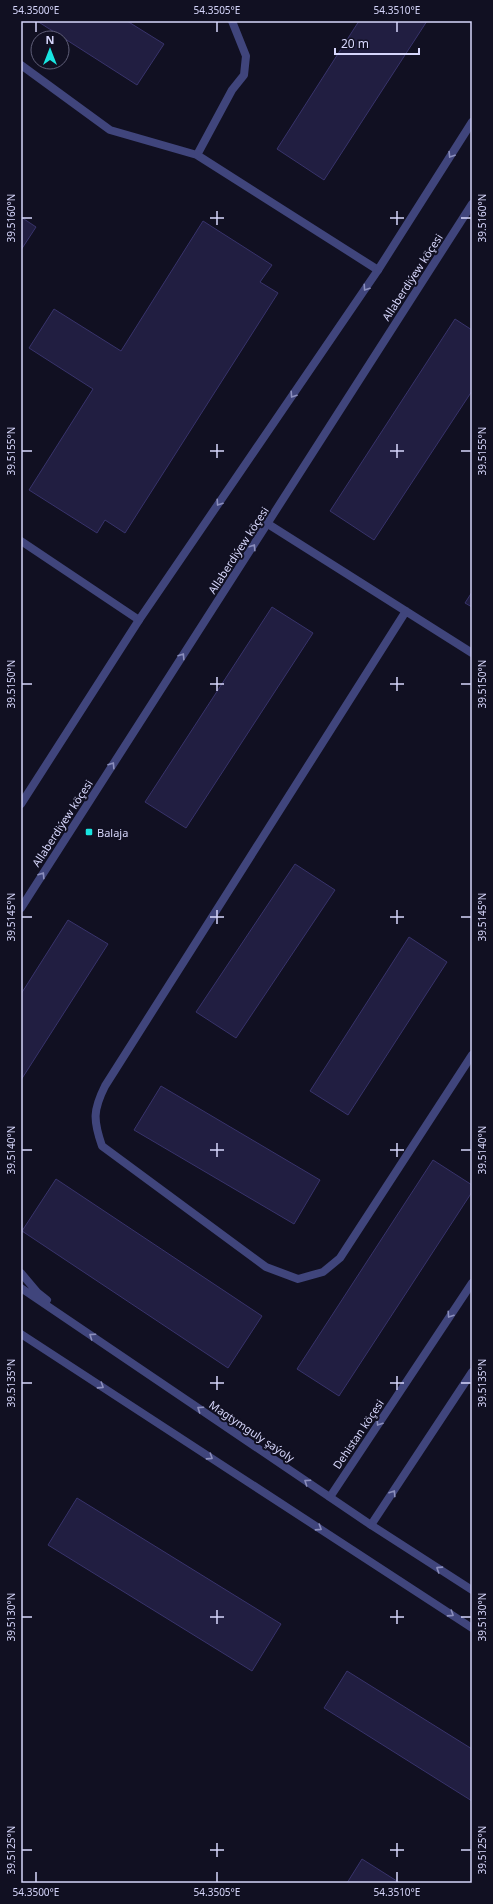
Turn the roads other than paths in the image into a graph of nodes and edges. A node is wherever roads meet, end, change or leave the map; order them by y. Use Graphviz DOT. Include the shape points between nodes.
graph roads {
  1 [pos="232,21"];
  2 [pos="21,65"];
  3 [pos="472,122"];
  4 [pos="197,155"];
  5 [pos="472,204"];
  6 [pos="378,270"];
  7 [pos="268,524"];
  8 [pos="21,541"];
  9 [pos="406,611"];
  10 [pos="139,620"];
  11 [pos="472,653"];
  12 [pos="21,804"];
  13 [pos="21,908"];
  14 [pos="472,1055"];
  15 [pos="21,1273"];
  16 [pos="472,1283"];
  17 [pos="21,1288"];
  18 [pos="78,1326"];
  19 [pos="21,1334"];
  20 [pos="472,1372"];
  21 [pos="330,1497"];
  22 [pos="371,1525"];
  23 [pos="472,1590"];
  24 [pos="472,1628"];
  1 -- 4 [label="street" via="246,56 244,75 232,90"];
  2 -- 4 [label="street" via="110,130"];
  3 -- 6 [label="street, one-way"];
  4 -- 6 [label="street"];
  5 -- 7 [label="street, Allaberdiýew köçesi"];
  6 -- 10 [label="street, one-way"];
  7 -- 9 [label="street"];
  13 -- 7 [label="street, Allaberdiýew köçesi, one-way"];
  8 -- 10 [label="street"];
  9 -- 11 [label="street"];
  9 -- 14 [label="street" via="105,1086 96,1104 96,1127 102,1146 266,1267 298,1280 323,1272 340,1258"];
  10 -- 12 [label="street"];
  15 -- 18 [label="street" via="37,1292"];
  16 -- 21 [label="street, Dehistan köçesi, one-way"];
  17 -- 18 [label="street, Magtymguly şaýoly"];
  21 -- 18 [label="street, Magtymguly şaýoly, one-way"];
  19 -- 24 [label="street, one-way"];
  22 -- 20 [label="street, one-way"];
  21 -- 22 [label="street, Magtymguly şaýoly"];
  23 -- 22 [label="street, Magtymguly şaýoly, one-way"];
}
